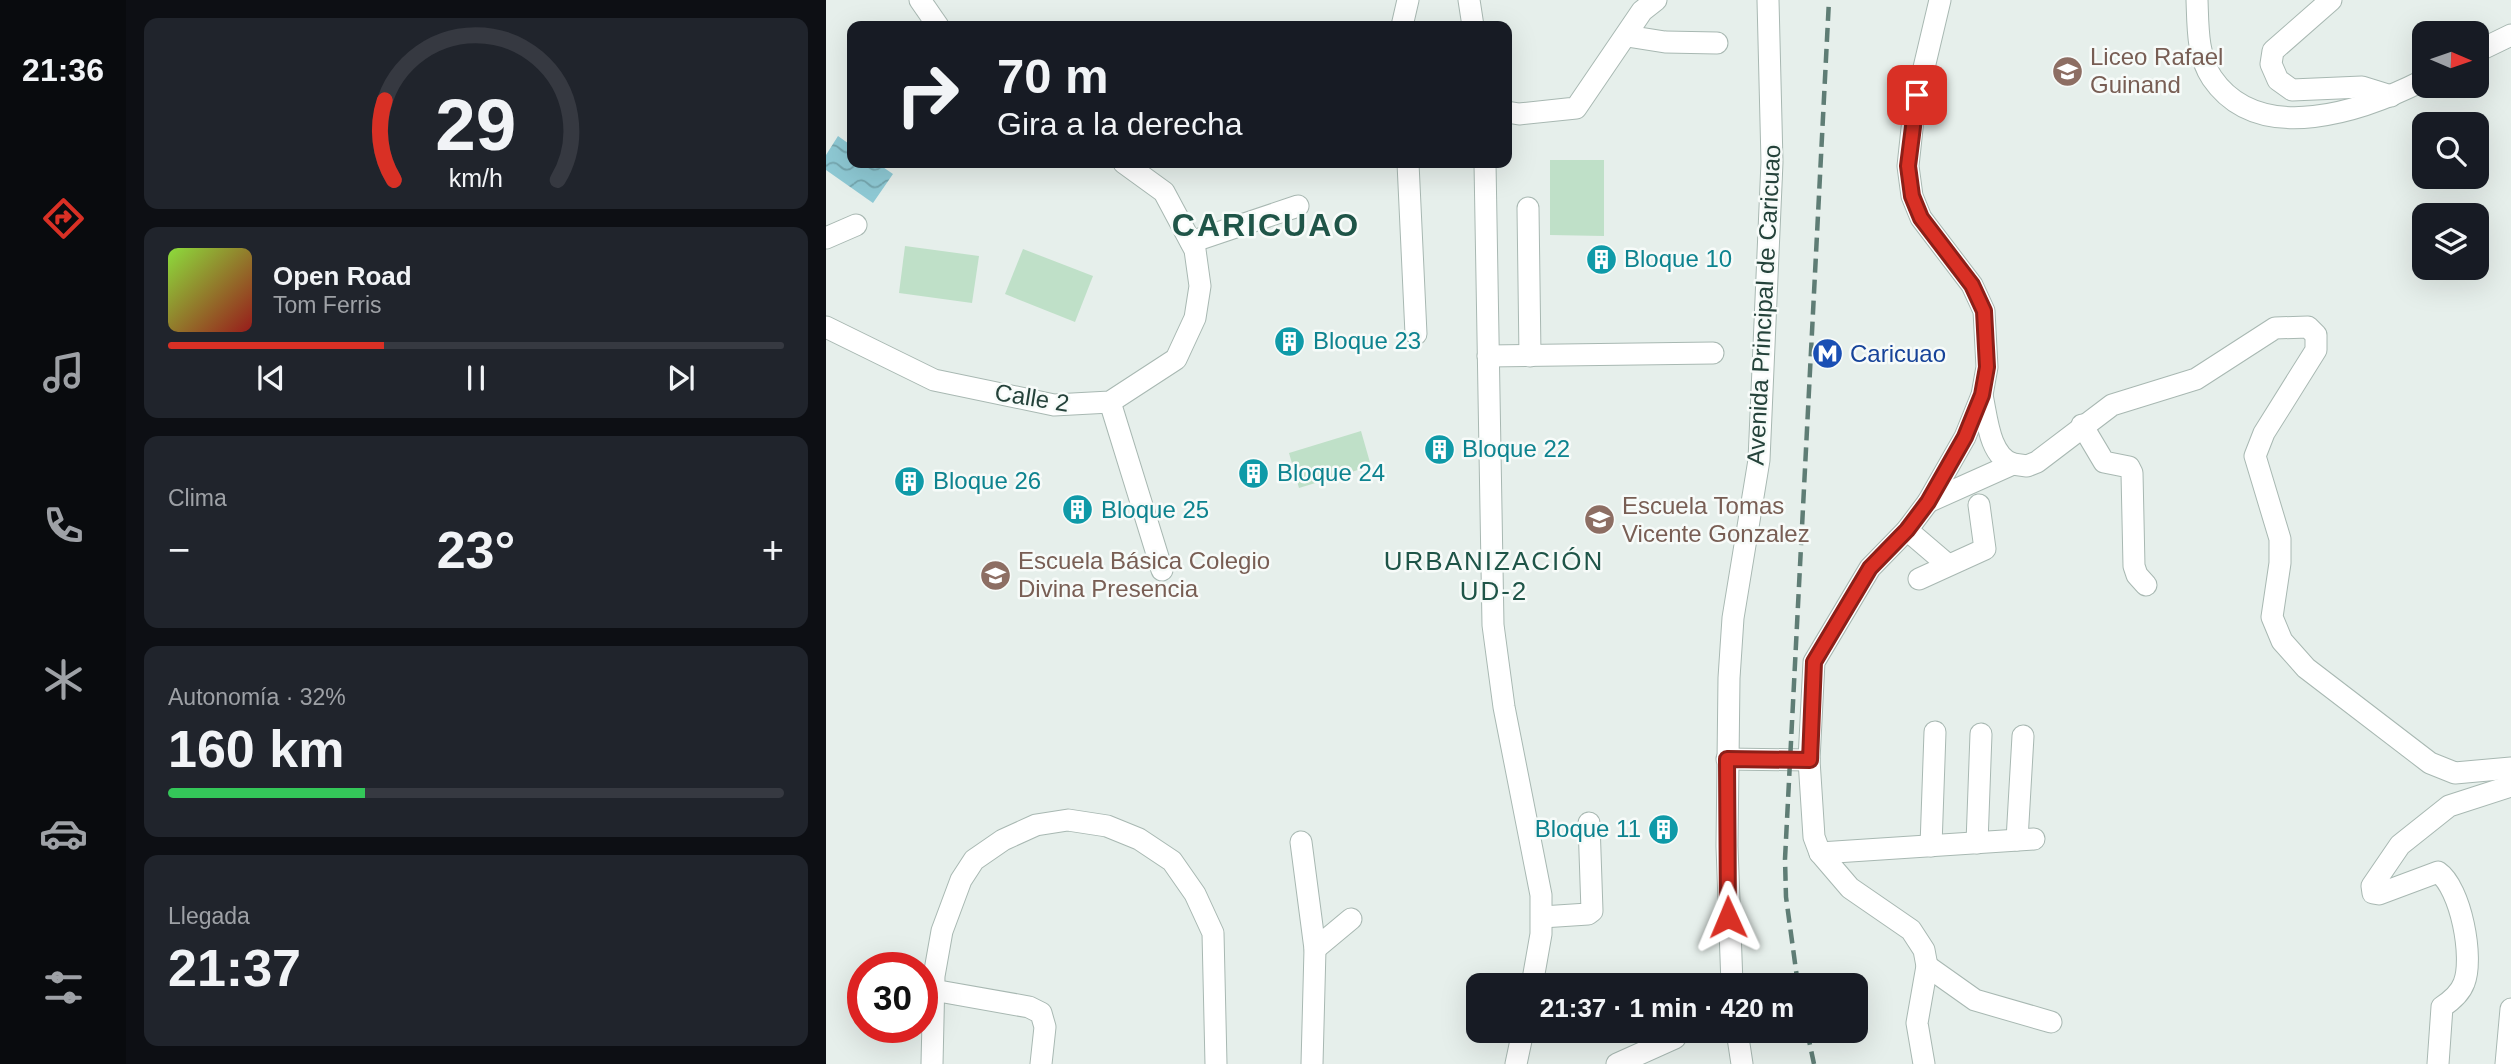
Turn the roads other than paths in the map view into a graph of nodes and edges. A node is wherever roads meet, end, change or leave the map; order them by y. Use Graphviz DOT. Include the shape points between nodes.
graph roads {
  1 [pos="920,0"];
  2 [pos="1408,0"];
  3 [pos="1469,0"];
  4 [pos="1656,0"];
  5 [pos="1768,0"];
  6 [pos="1940,0"];
  7 [pos="2197,0"];
  8 [pos="2331,0"];
  9 [pos="935,21"];
  10 [pos="1403,21"];
  11 [pos="1472,21"];
  12 [pos="2511,34"];
  13 [pos="1627,36"];
  14 [pos="1717,43"];
  15 [pos="2489,45"];
  16 [pos="2412,86"];
  17 [pos="2391,96"];
  18 [pos="1512,113"];
  19 [pos="1131,168"];
  20 [pos="1408,168"];
  21 [pos="1485,168"];
  22 [pos="1298,206"];
  23 [pos="1528,208"];
  24 [pos="856,225"];
  25 [pos="826,238"];
  26 [pos="1191,242"];
  27 [pos="826,327"];
  28 [pos="1416,334"];
  29 [pos="1713,353"];
  30 [pos="1488,356"];
  31 [pos="1530,356"];
  32 [pos="1982,395"];
  33 [pos="1110,402"];
  34 [pos="2082,425"];
  35 [pos="2013,464"];
  36 [pos="1928,502"];
  37 [pos="1979,505"];
  38 [pos="1907,530"];
  39 [pos="1948,565"];
  40 [pos="1162,570"];
  41 [pos="1919,579"];
  42 [pos="2146,585"];
  43 [pos="1935,732"];
  44 [pos="1981,734"];
  45 [pos="2023,736"];
  46 [pos="1727,759"];
  47 [pos="1810,760"];
  48 [pos="2511,768"];
  49 [pos="2511,786"];
  50 [pos="1590,823"];
  51 [pos="1301,842"];
  52 [pos="1977,843"];
  53 [pos="1931,846"];
  54 [pos="1820,853"];
  55 [pos="1542,917"];
  56 [pos="1351,919"];
  57 [pos="1315,949"];
  58 [pos="938,958"];
  59 [pos="1927,966"];
  60 [pos="1534,973"];
  61 [pos="1732,973"];
  62 [pos="938,991"];
  63 [pos="2511,1009"];
  64 [pos="2051,1021"];
  65 [pos="932,1043"];
  66 [pos="1520,1043"];
  67 [pos="1666,1043"];
  68 [pos="1739,1043"];
  69 [pos="1632,1061"];
  70 [pos="932,1064"];
  71 [pos="1041,1064"];
  72 [pos="1216,1064"];
  73 [pos="1312,1064"];
  74 [pos="1516,1064"];
  75 [pos="1742,1064"];
  76 [pos="1924,1064"];
  77 [pos="2438,1064"];
  78 [pos="2507,1064"];
  1 -- 9 [label="street"];
  2 -- 10 [label="street"];
  3 -- 11 [label="street"];
  4 -- 13 [label="street" via="1642,11"];
  5 -- 46 [label="street, Avenida Principal de Caricuao" via="1772,162 1759,460 1733,618"];
  6 -- 32 [label="street" via="1914,110 1908,166 1921,218 1972,285 1984,311 1988,345"];
  7 -- 17 [label="street" via="2203,60 2212,78 2241,103 2293,118 2340,113"];
  8 -- 17 [label="street" via="2273,51 2270,65 2278,80 2292,89 2362,87"];
  12 -- 15 [label="street"];
  13 -- 14 [label="street"];
  13 -- 18 [label="street" via="1576,108"];
  16 -- 17 [label="street"];
  19 -- 26 [label="street" via="1164,192"];
  20 -- 28 [label="street"];
  21 -- 30 [label="street"];
  22 -- 26 [label="street"];
  23 -- 31 [label="street"];
  24 -- 25 [label="street"];
  26 -- 33 [label="street" via="1200,286 1195,318 1176,359"];
  27 -- 33 [label="street, Calle 2" via="934,380 1054,405"];
  29 -- 31 [label="street"];
  30 -- 31 [label="street"];
  30 -- 55 [label="street" via="1493,625"];
  32 -- 35 [label="street" via="1997,450"];
  32 -- 36 [label="street" via="1965,437"];
  33 -- 40 [label="street"];
  34 -- 35 [label="street" via="2037,462"];
  34 -- 42 [label="street" via="2104,462 2129,467 2132,473 2134,566"];
  34 -- 48 [label="street" via="2112,405 2196,379 2275,328 2308,327 2316,335 2316,350 2264,433 2255,456 2280,539 2272,617 2282,641 2306,668 2430,763 2455,773"];
  35 -- 36 [label="street"];
  36 -- 38 [label="street"];
  37 -- 39 [label="street" via="1985,549"];
  38 -- 39 [label="street"];
  38 -- 47 [label="street" via="1870,568 1814,662"];
  39 -- 41 [label="street"];
  43 -- 53 [label="street"];
  44 -- 52 [label="street"];
  45 -- 52 [label="street" via="2026,840"];
  46 -- 47 [label="street"];
  46 -- 61 [label="street, Avenida Principal de Caricuao"];
  47 -- 54 [label="street" via="1814,836"];
  49 -- 77 [label="street" via="2449,806 2400,845 2372,887 2373,893 2379,894 2438,872 2461,908 2468,968 2461,989 2442,1007"];
  50 -- 55 [label="street" via="1592,911"];
  51 -- 57 [label="street"];
  52 -- 53 [label="street"];
  53 -- 54 [label="street"];
  54 -- 59 [label="street" via="1850,888 1911,930 1924,950"];
  55 -- 60 [label="street"];
  56 -- 57 [label="street"];
  57 -- 73 [label="street"];
  58 -- 72 [label="street" via="961,880 974,860 1036,825 1068,820 1107,825 1172,861 1195,894 1213,933"];
  59 -- 64 [label="street" via="1975,1000"];
  59 -- 76 [label="street" via="1917,1023"];
  62 -- 71 [label="street" via="1041,1013 1045,1027"];
  63 -- 78 [label="street"];
  65 -- 70 [label="street"];
  66 -- 74 [label="street"];
  67 -- 69 [label="street"];
  68 -- 75 [label="street"];
}
